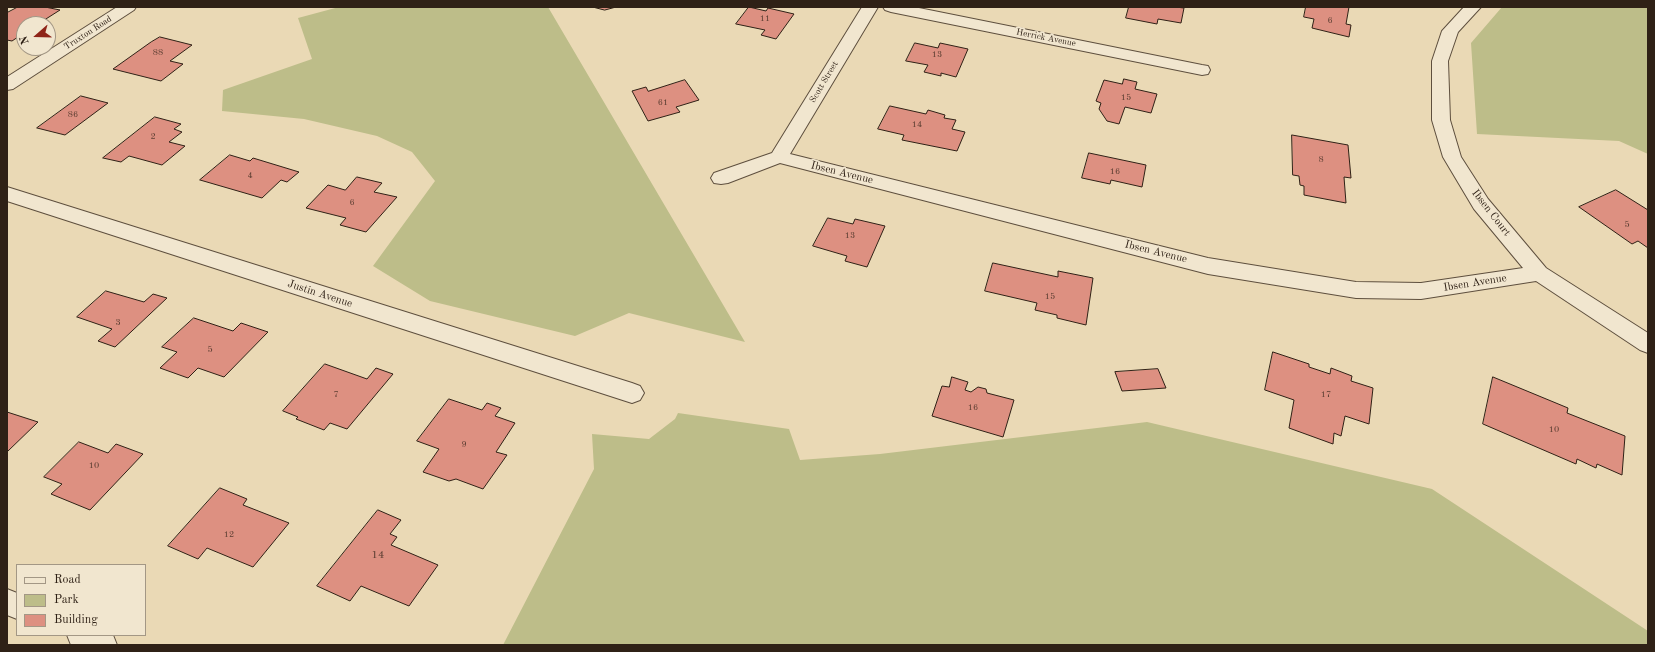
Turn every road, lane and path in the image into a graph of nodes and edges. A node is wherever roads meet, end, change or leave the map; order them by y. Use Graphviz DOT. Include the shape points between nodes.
graph roads {
  1 [pos="128,7"];
  2 [pos="870,7"];
  3 [pos="891,7"];
  4 [pos="1473,7"];
  5 [pos="1202,70"];
  6 [pos="7,85"];
  7 [pos="779,157"];
  8 [pos="721,178"];
  9 [pos="7,194"];
  10 [pos="1540,273"];
  11 [pos="1648,344"];
  12 [pos="632,393"];
  13 [pos="83,636"];
  14 [pos="103,645"];
  1 -- 6 [label="street, Truxton Road"];
  2 -- 7 [label="street, Scott Street"];
  3 -- 5 [label="street, Herrick Avenue"];
  4 -- 10 [label="street, Ibsen Court" via="1450,31 1440,61 1441,120 1452,157 1481,204"];
  7 -- 8 [label="street"];
  7 -- 10 [label="street, Ibsen Avenue" via="1208,266 1356,290 1421,291"];
  9 -- 12 [label="street, Justin Avenue"];
  10 -- 11 [label="street, Ibsen Court"];
  13 -- 14 [label="street"];
}
